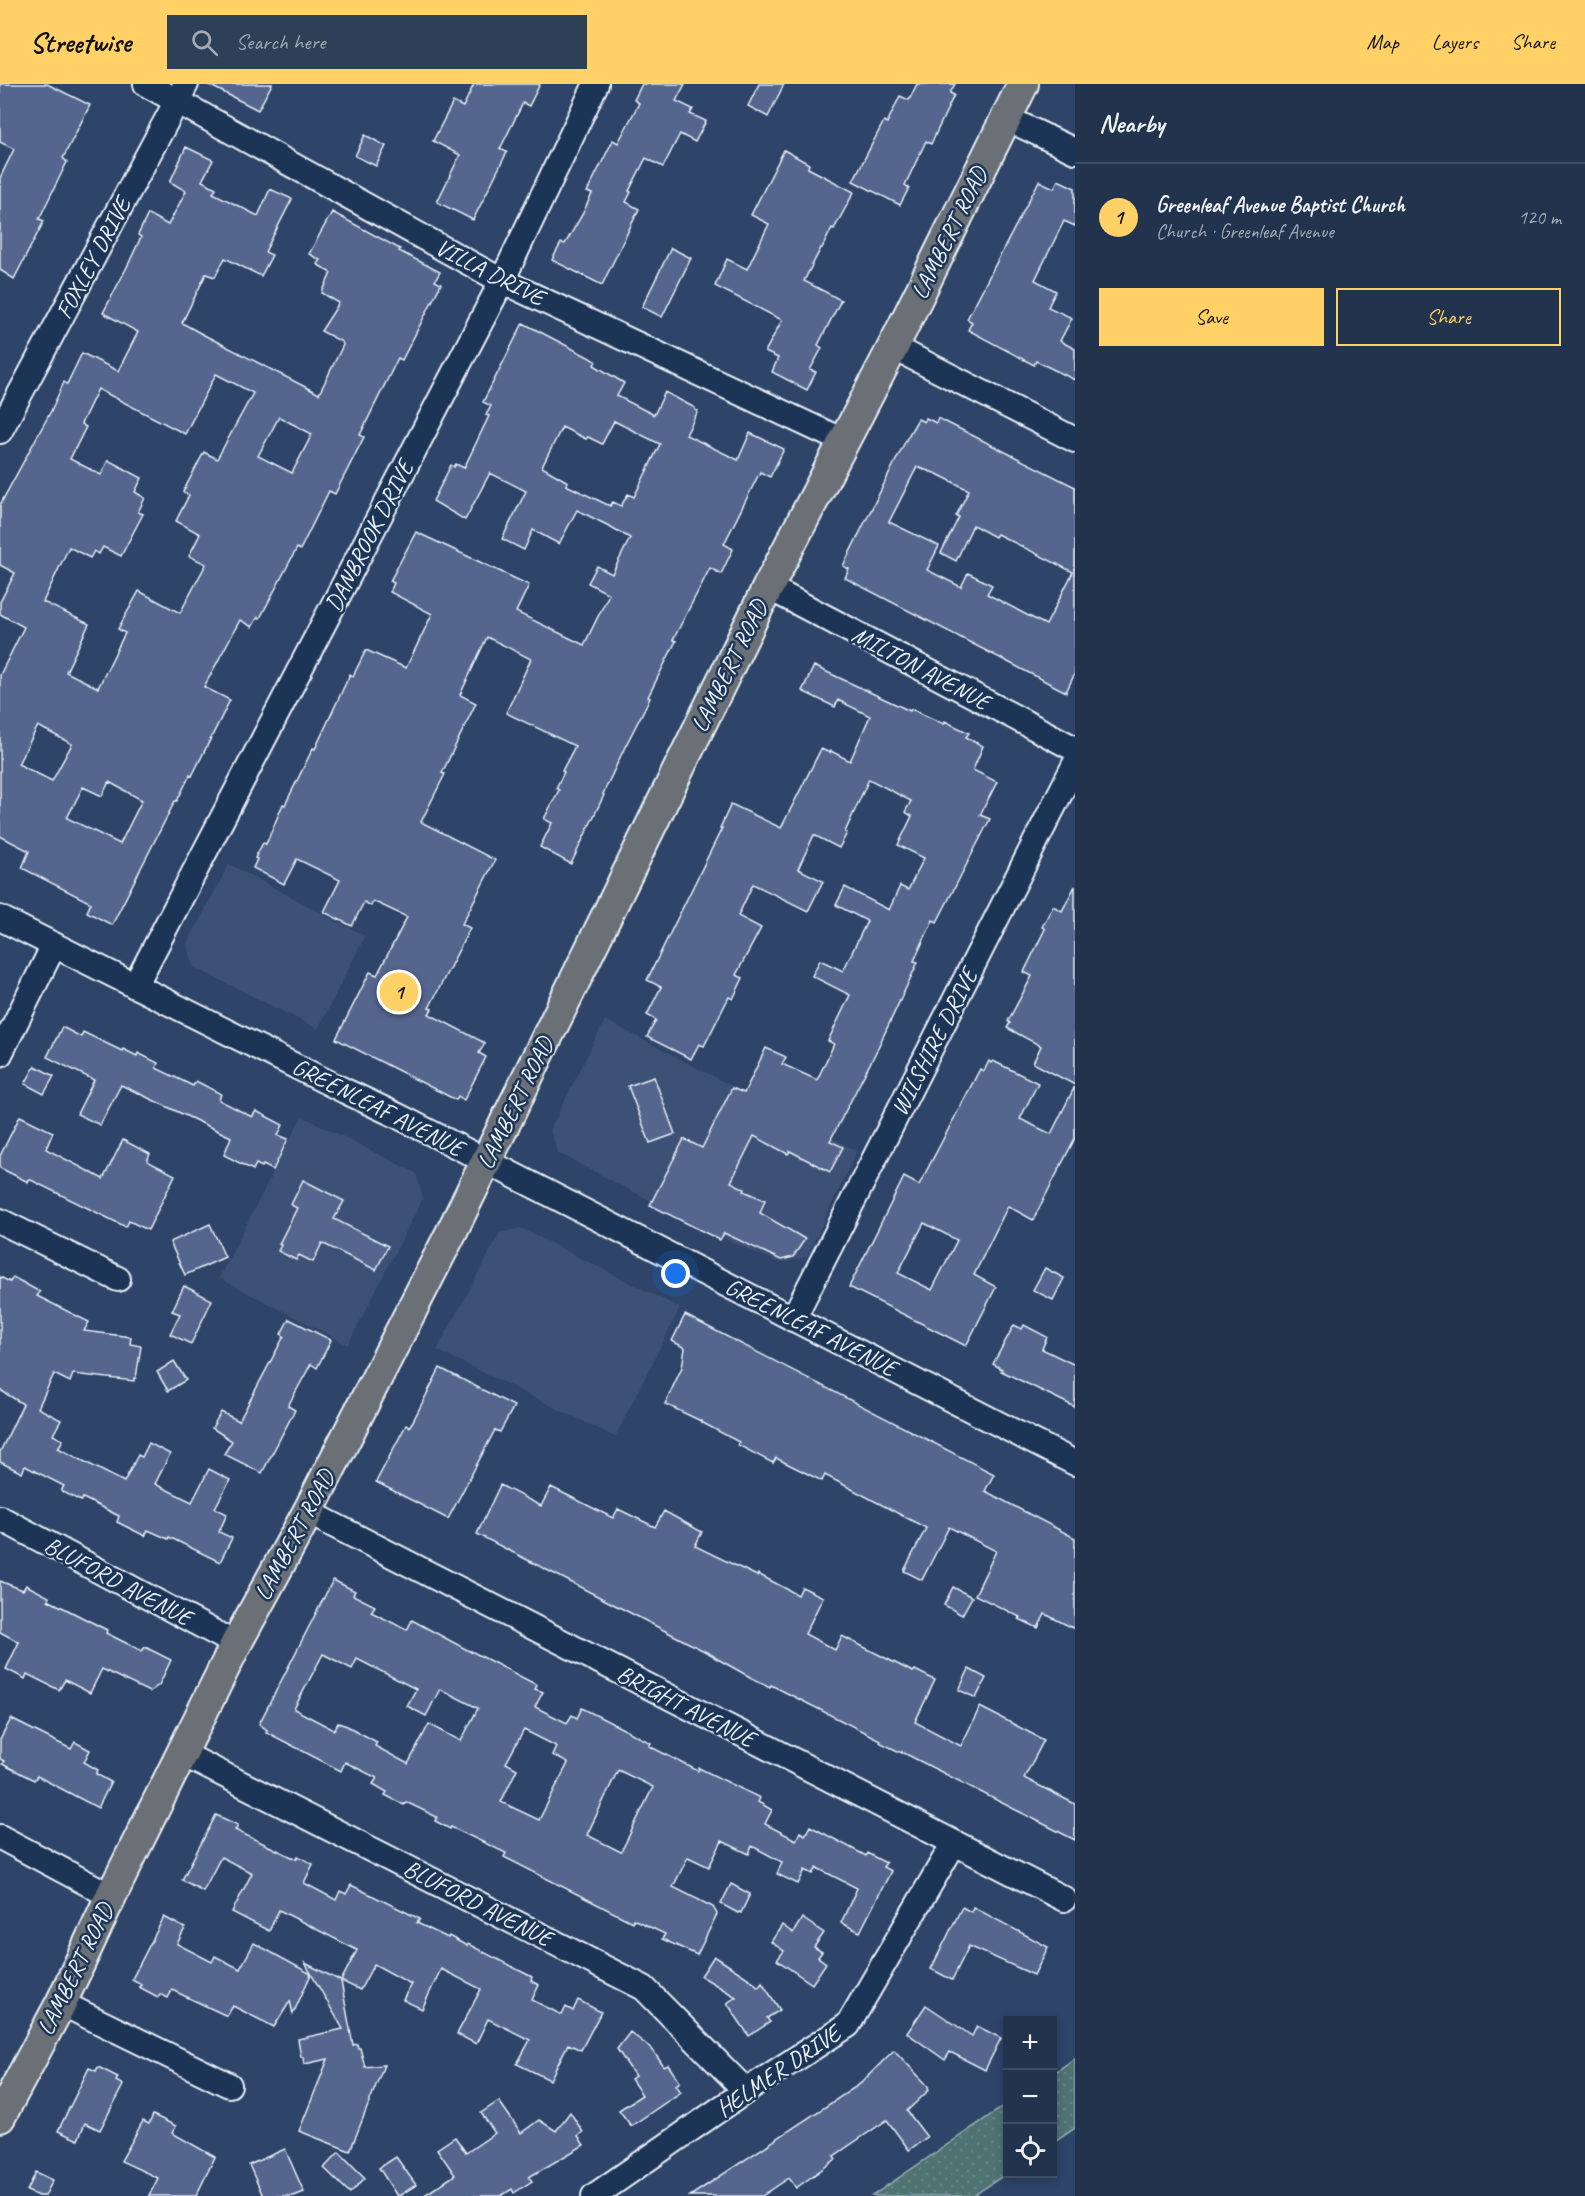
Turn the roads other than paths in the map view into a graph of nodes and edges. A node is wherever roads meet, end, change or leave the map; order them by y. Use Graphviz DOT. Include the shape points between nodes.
graph roads {
  1 [pos="146,84"];
  2 [pos="596,84"];
  3 [pos="1023,84"];
  4 [pos="182,92"];
  5 [pos="1006,118"];
  6 [pos="1075,151"];
  7 [pos="502,281"];
  8 [pos="893,347"];
  9 [pos="0,431"];
  10 [pos="1075,440"];
  11 [pos="843,441"];
  12 [pos="768,586"];
  13 [pos="1075,748"];
  14 [pos="1075,764"];
  15 [pos="0,918"];
  16 [pos="54,945"];
  17 [pos="135,986"];
  18 [pos="0,1054"];
  19 [pos="487,1161"];
  20 [pos="0,1221"];
  21 [pos="118,1279"];
  22 [pos="793,1319"];
  23 [pos="1075,1463"];
  24 [pos="308,1512"];
  25 [pos="0,1518"];
  26 [pos="236,1644"];
  27 [pos="182,1753"];
  28 [pos="0,1837"];
  29 [pos="954,1843"];
  30 [pos="111,1896"];
  31 [pos="1064,1899"];
  32 [pos="61,2003"];
  33 [pos="229,2085"];
  34 [pos="746,2091"];
  35 [pos="0,2117"];
  36 [pos="594,2196"];
  1 -- 4 [label="street, VILLA DRIVE"];
  2 -- 7 [label="street, DANBROOK DRIVE"];
  3 -- 5 [label="main road, LAMBERT ROAD"];
  4 -- 7 [label="street, VILLA DRIVE"];
  4 -- 9 [label="street, FOXLEY DRIVE"];
  5 -- 6 [label="street"];
  5 -- 8 [label="main road, LAMBERT ROAD"];
  7 -- 11 [label="street, VILLA DRIVE"];
  7 -- 17 [label="street, DANBROOK DRIVE"];
  8 -- 10 [label="street"];
  8 -- 11 [label="main road, LAMBERT ROAD"];
  11 -- 12 [label="main road, LAMBERT ROAD"];
  12 -- 13 [label="street, MILTON AVENUE"];
  12 -- 19 [label="main road, LAMBERT ROAD"];
  14 -- 22 [label="street, WILSHIRE DRIVE"];
  15 -- 16 [label="street, GREENLEAF AVENUE"];
  16 -- 17 [label="street, GREENLEAF AVENUE"];
  16 -- 18 [label="street"];
  17 -- 19 [label="street, GREENLEAF AVENUE"];
  19 -- 22 [label="street, GREENLEAF AVENUE"];
  19 -- 24 [label="main road, LAMBERT ROAD"];
  20 -- 21 [label="street"];
  22 -- 23 [label="street, GREENLEAF AVENUE"];
  24 -- 26 [label="main road, LAMBERT ROAD"];
  24 -- 29 [label="street, BRIGHT AVENUE"];
  25 -- 26 [label="street, BLUFORD AVENUE"];
  26 -- 27 [label="main road, LAMBERT ROAD"];
  27 -- 30 [label="main road, LAMBERT ROAD"];
  27 -- 34 [label="street, BLUFORD AVENUE" via="644,1988"];
  28 -- 30 [label="street"];
  29 -- 31 [label="street, BRIGHT AVENUE"];
  29 -- 34 [label="street, HELMER DRIVE" via="848,2025"];
  30 -- 32 [label="main road, LAMBERT ROAD"];
  32 -- 33 [label="street"];
  32 -- 35 [label="main road, LAMBERT ROAD"];
  34 -- 36 [label="street, HELMER DRIVE"];
}
